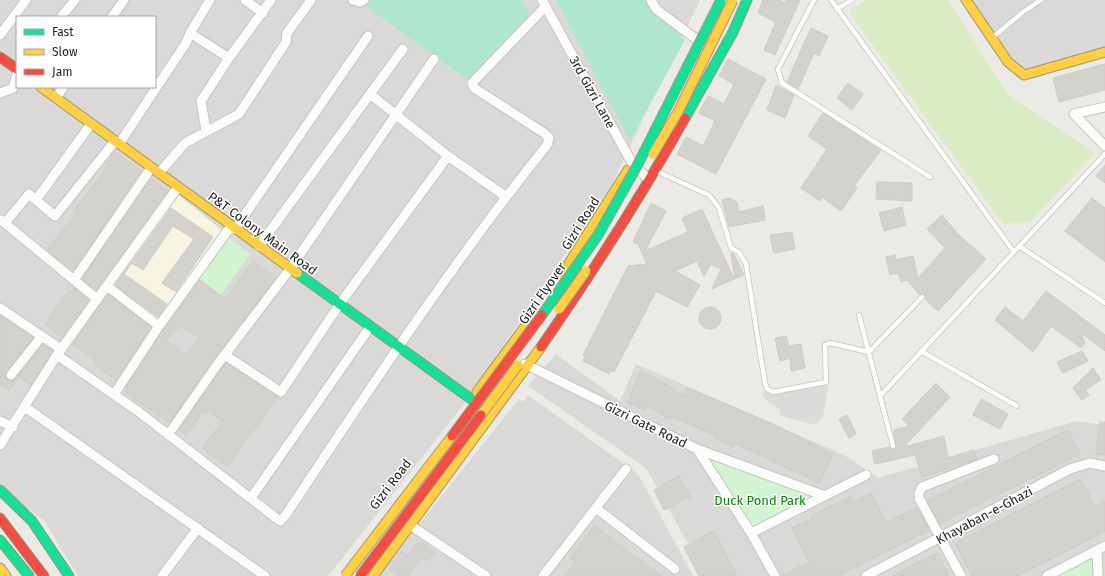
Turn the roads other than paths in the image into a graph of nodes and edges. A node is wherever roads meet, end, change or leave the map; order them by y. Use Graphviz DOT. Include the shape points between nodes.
graph roads {
  1 [pos="26,0"];
  2 [pos="75,0"];
  3 [pos="124,0"];
  4 [pos="210,0"];
  5 [pos="245,0"];
  6 [pos="271,0"];
  7 [pos="311,0"];
  8 [pos="353,0"];
  9 [pos="364,0"];
  10 [pos="651,0"];
  11 [pos="714,0"];
  12 [pos="721,0"];
  13 [pos="733,0"];
  14 [pos="747,0"];
  15 [pos="814,0"];
  16 [pos="831,0"];
  17 [pos="852,0"];
  18 [pos="966,0"];
  19 [pos="1041,0"];
  20 [pos="544,3"];
  21 [pos="838,9"];
  22 [pos="262,13"];
  23 [pos="62,16"];
  24 [pos="113,16"];
  25 [pos="190,33"];
  26 [pos="0,35"];
  27 [pos="368,36"];
  28 [pos="992,38"];
  29 [pos="696,39"];
  30 [pos="403,49"];
  31 [pos="1105,52"];
  32 [pos="0,57"];
  33 [pos="229,58"];
  34 [pos="434,59"];
  35 [pos="16,69"];
  36 [pos="16,78"];
  37 [pos="156,86"];
  38 [pos="42,88"];
  39 [pos="62,88"];
  40 [pos="155,88"];
  41 [pos="0,93"];
  42 [pos="370,94"];
  43 [pos="56,98"];
  44 [pos="1105,107"];
  45 [pos="395,116"];
  46 [pos="91,124"];
  47 [pos="206,131"];
  48 [pos="117,143"];
  49 [pos="1105,146"];
  50 [pos="1105,154"];
  51 [pos="448,156"];
  52 [pos="632,163"];
  53 [pos="151,168"];
  54 [pos="655,170"];
  55 [pos="159,174"];
  56 [pos="930,177"];
  57 [pos="649,180"];
  58 [pos="178,187"];
  59 [pos="506,196"];
  60 [pos="36,200"];
  61 [pos="2,221"];
  62 [pos="233,228"];
  63 [pos="259,246"];
  64 [pos="1019,246"];
  65 [pos="1014,252"];
  66 [pos="290,269"];
  67 [pos="74,280"];
  68 [pos="107,286"];
  69 [pos="922,296"];
  70 [pos="97,299"];
  71 [pos="1105,303"];
  72 [pos="339,305"];
  73 [pos="3,310"];
  74 [pos="859,314"];
  75 [pos="0,319"];
  76 [pos="159,326"];
  77 [pos="370,327"];
  78 [pos="42,336"];
  79 [pos="397,347"];
  80 [pos="508,351"];
  81 [pos="921,351"];
  82 [pos="59,352"];
  83 [pos="869,352"];
  84 [pos="225,355"];
  85 [pos="528,366"];
  86 [pos="11,375"];
  87 [pos="115,393"];
  88 [pos="880,396"];
  89 [pos="471,399"];
  90 [pos="1017,406"];
  91 [pos="25,407"];
  92 [pos="0,421"];
  93 [pos="12,427"];
  94 [pos="168,435"];
  95 [pos="0,445"];
  96 [pos="893,446"];
  97 [pos="697,449"];
  98 [pos="994,459"];
  99 [pos="1105,466"];
  100 [pos="626,469"];
  101 [pos="866,475"];
  102 [pos="0,490"];
  103 [pos="825,496"];
  104 [pos="251,498"];
  105 [pos="596,509"];
  106 [pos="0,518"];
  107 [pos="410,524"];
  108 [pos="198,528"];
  109 [pos="751,533"];
  110 [pos="940,538"];
  111 [pos="0,540"];
  112 [pos="1101,548"];
  113 [pos="0,568"];
  114 [pos="675,569"];
  115 [pos="6,576"];
  116 [pos="29,576"];
  117 [pos="44,576"];
  118 [pos="69,576"];
  119 [pos="162,576"];
  120 [pos="265,576"];
  121 [pos="338,576"];
  122 [pos="345,576"];
  123 [pos="360,576"];
  124 [pos="373,576"];
  125 [pos="486,576"];
  126 [pos="543,576"];
  127 [pos="775,576"];
  128 [pos="866,576"];
  129 [pos="961,576"];
  130 [pos="1047,576"];
  131 [pos="1098,576"];
  1 -- 26 [label="street"];
  2 -- 23 [label="street"];
  3 -- 24 [label="street"];
  4 -- 25 [label="street"];
  5 -- 22 [label="street"];
  6 -- 22 [label="street"];
  7 -- 47 [label="street" via="287,33 286,42 239,114"];
  8 -- 9 [label="street"];
  10 -- 29 [label="street" via="656,9"];
  11 -- 29 [label="main road, Gizri Road"];
  12 -- 122 [label="main road, Gizri Flyover, bridge" via="641,159 598,235 522,343"];
  13 -- 123 [label="main road, Gizri Flyover, bridge" via="678,112 615,224 572,291"];
  14 -- 54 [label="main road" via="733,32"];
  15 -- 56 [label="lane" via="778,69 782,83"];
  16 -- 21 [label="lane"];
  17 -- 21 [label="lane"];
  18 -- 28 [label="main road"];
  19 -- 28 [label="lane"];
  20 -- 52 [label="street, 3rd Gizri Lane"];
  20 -- 59 [label="street" via="472,83 474,88 549,138 547,145"];
  21 -- 65 [label="lane"];
  22 -- 33 [label="street"];
  25 -- 33 [label="street"];
  25 -- 37 [label="street"];
  27 -- 62 [label="street"];
  28 -- 31 [label="main road" via="1008,62 1024,75"];
  29 -- 52 [label="main road, Gizri Road"];
  30 -- 42 [label="street"];
  32 -- 35 [label="main road"];
  33 -- 47 [label="street" via="201,101"];
  34 -- 45 [label="street"];
  36 -- 41 [label="street" via="13,88"];
  38 -- 43 [label="main road, P&T Colony Main Road"];
  39 -- 43 [label="street"];
  40 -- 48 [label="street"];
  42 -- 45 [label="street"];
  42 -- 63 [label="street"];
  43 -- 46 [label="main road, P&T Colony Main Road"];
  44 -- 49 [label="street" via="1074,114"];
  45 -- 51 [label="street"];
  45 -- 66 [label="street"];
  46 -- 48 [label="main road, P&T Colony Main Road"];
  46 -- 60 [label="street"];
  47 -- 55 [label="street" via="185,143"];
  48 -- 53 [label="main road, P&T Colony Main Road"];
  48 -- 60 [label="street" via="56,216"];
  50 -- 64 [label="lane"];
  51 -- 59 [label="street"];
  51 -- 72 [label="street"];
  52 -- 57 [label="street, 3rd Gizri Lane"];
  52 -- 80 [label="main road, Gizri Road" via="569,264"];
  53 -- 55 [label="main road, P&T Colony Main Road"];
  53 -- 67 [label="street"];
  54 -- 57 [label="main road"];
  54 -- 83 [label="lane" via="709,195 719,208 731,248 739,252 746,264 768,389 773,392 826,382 825,345 830,343"];
  55 -- 58 [label="main road, P&T Colony Main Road"];
  57 -- 85 [label="main road" via="591,274"];
  58 -- 62 [label="main road, P&T Colony Main Road"];
  58 -- 68 [label="street"];
  59 -- 79 [label="street"];
  60 -- 61 [label="street" via="29,194"];
  61 -- 67 [label="street"];
  62 -- 63 [label="main road, P&T Colony Main Road"];
  62 -- 76 [label="street"];
  63 -- 66 [label="main road, P&T Colony Main Road"];
  64 -- 65 [label="lane"];
  64 -- 71 [label="lane"];
  65 -- 81 [label="lane"];
  66 -- 72 [label="main road, P&T Colony Main Road"];
  66 -- 84 [label="street"];
  67 -- 70 [label="street"];
  68 -- 70 [label="street"];
  68 -- 76 [label="street"];
  69 -- 83 [label="lane"];
  70 -- 82 [label="street"];
  72 -- 77 [label="main road, P&T Colony Main Road"];
  72 -- 84 [label="street" via="280,392"];
  73 -- 75 [label="street"];
  73 -- 78 [label="street"];
  74 -- 83 [label="lane"];
  76 -- 87 [label="street"];
  77 -- 79 [label="main road, P&T Colony Main Road"];
  77 -- 104 [label="street"];
  78 -- 82 [label="street"];
  78 -- 86 [label="street"];
  79 -- 89 [label="main road, P&T Colony Main Road"];
  79 -- 104 [label="street" via="285,516 280,520"];
  80 -- 85 [label="street, Gizri Gate Road"];
  80 -- 89 [label="main road, Gizri Road"];
  81 -- 88 [label="lane"];
  81 -- 90 [label="lane"];
  82 -- 87 [label="street"];
  82 -- 91 [label="street"];
  83 -- 88 [label="lane"];
  84 -- 94 [label="street"];
  85 -- 97 [label="street, Gizri Gate Road"];
  85 -- 107 [label="main road"];
  87 -- 94 [label="street"];
  88 -- 96 [label="lane"];
  89 -- 121 [label="main road, Gizri Road"];
  91 -- 93 [label="street"];
  91 -- 108 [label="street"];
  92 -- 93 [label="street"];
  93 -- 95 [label="street"];
  94 -- 104 [label="street"];
  97 -- 103 [label="street"];
  97 -- 109 [label="street, Gizri Gate Road"];
  98 -- 110 [label="street" via="922,487 919,498"];
  99 -- 110 [label="street, Khayaban-e-Ghazi" via="1090,463 1070,469"];
  100 -- 105 [label="street"];
  101 -- 103 [label="street"];
  102 -- 118 [label="main road" via="32,521"];
  103 -- 109 [label="street"];
  105 -- 114 [label="street"];
  105 -- 126 [label="street"];
  106 -- 117 [label="main road"];
  107 -- 124 [label="main road"];
  107 -- 125 [label="street"];
  108 -- 119 [label="street"];
  108 -- 120 [label="street"];
  109 -- 127 [label="street, Gizri Gate Road"];
  110 -- 128 [label="street, Khayaban-e-Ghazi"];
  110 -- 129 [label="street"];
  111 -- 116 [label="main road"];
  112 -- 130 [label="street"];
  112 -- 131 [label="street"];
  113 -- 115 [label="main road"];
}
